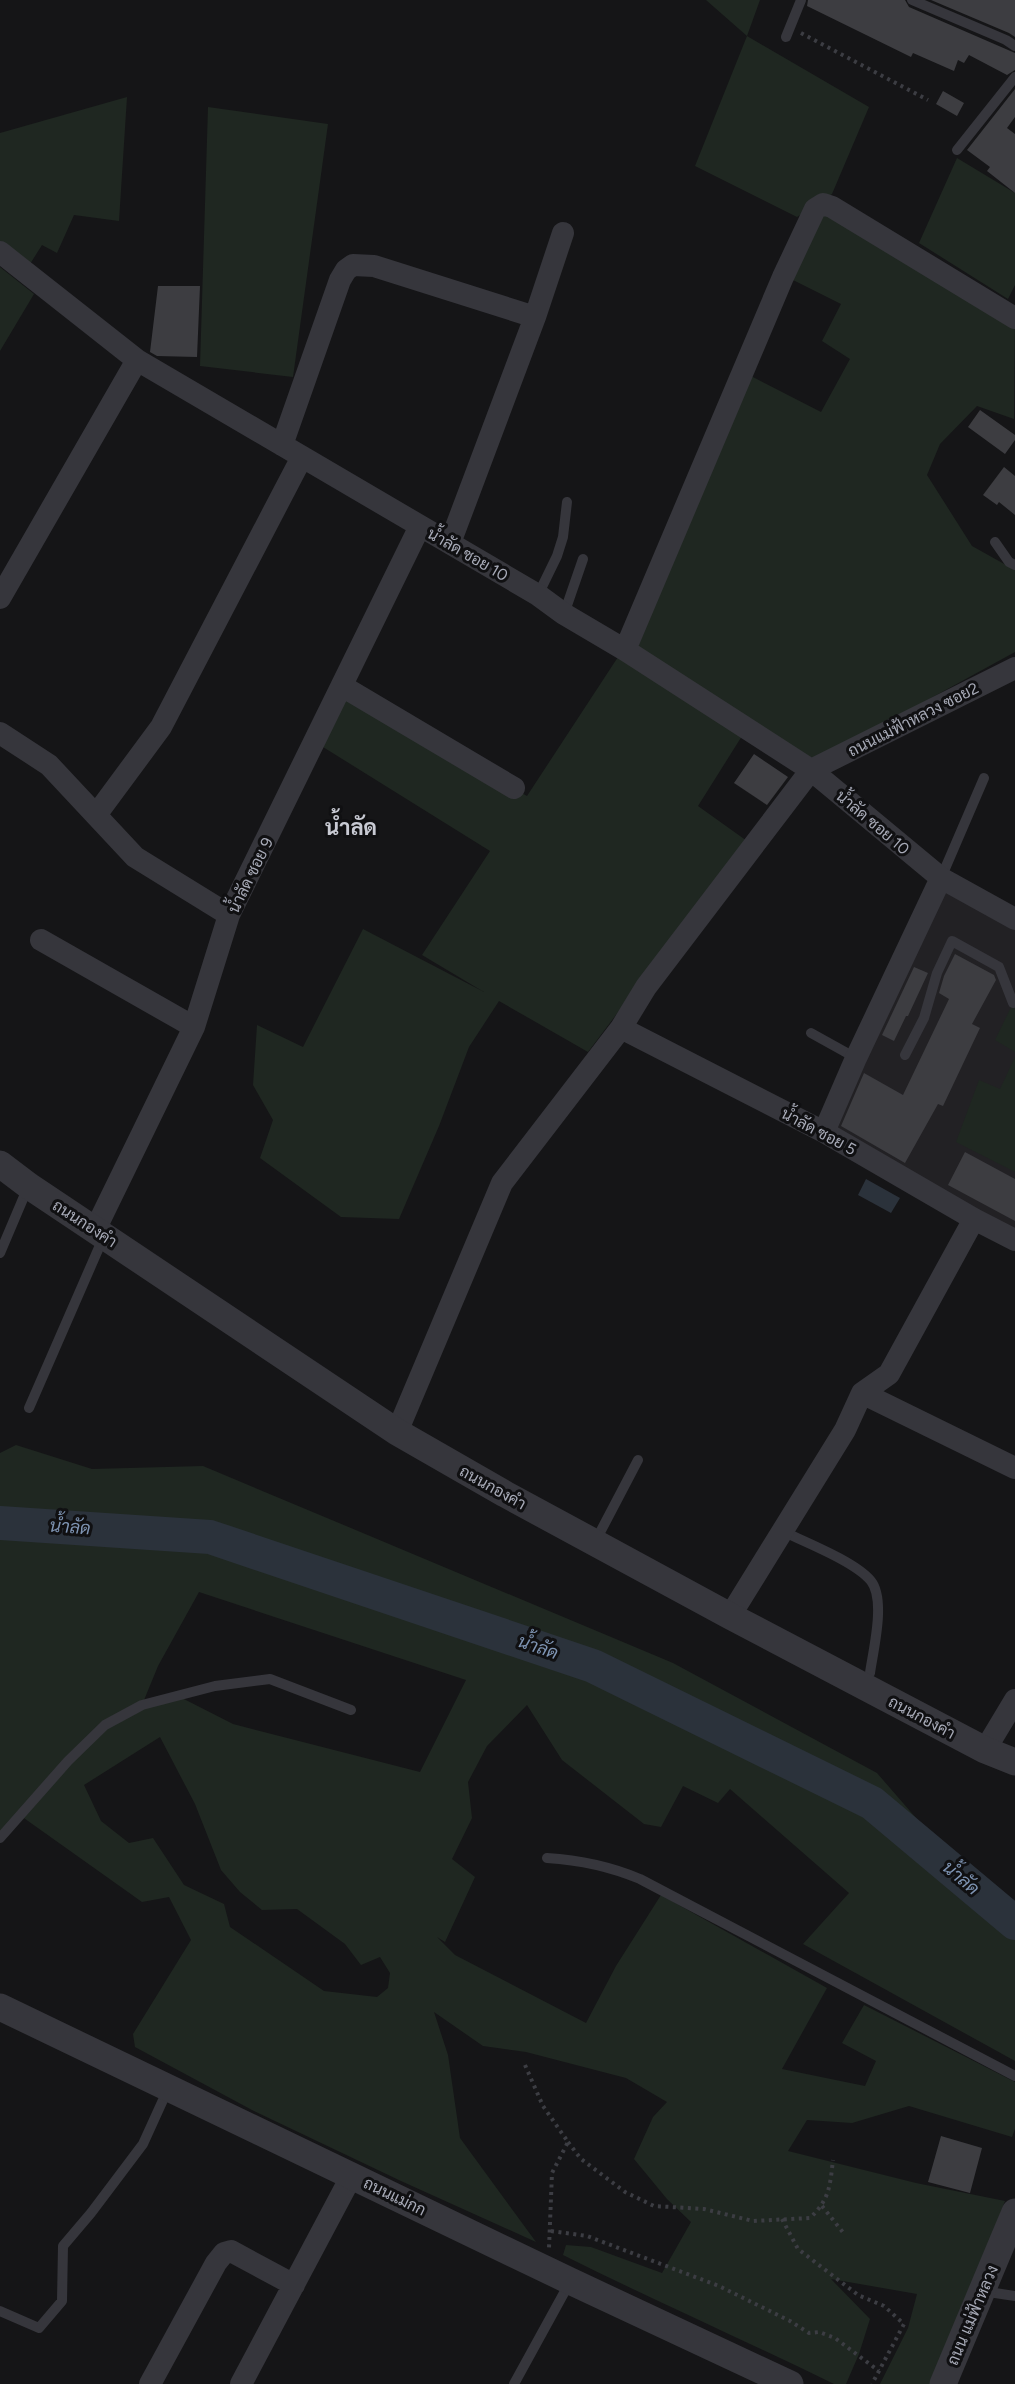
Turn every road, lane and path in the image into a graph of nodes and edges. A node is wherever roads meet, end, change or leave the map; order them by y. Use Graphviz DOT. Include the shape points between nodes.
graph roads {
  1 [pos="801,0"];
  2 [pos="912,0"];
  3 [pos="788,32"];
  4 [pos="1015,46"];
  5 [pos="1015,77"];
  6 [pos="928,100"];
  7 [pos="957,150"];
  8 [pos="563,233"];
  9 [pos="0,252"];
  10 [pos="535,317"];
  11 [pos="1015,318"];
  12 [pos="137,360"];
  13 [pos="282,445"];
  14 [pos="302,457"];
  15 [pos="567,502"];
  16 [pos="420,526"];
  17 [pos="995,542"];
  18 [pos="450,543"];
  19 [pos="583,559"];
  20 [pos="1015,565"];
  21 [pos="538,596"];
  22 [pos="0,598"];
  23 [pos="564,614"];
  24 [pos="625,650"];
  25 [pos="1015,668"];
  26 [pos="342,686"];
  27 [pos="0,733"];
  28 [pos="811,770"];
  29 [pos="984,778"];
  30 [pos="514,788"];
  31 [pos="96,815"];
  32 [pos="941,878"];
  33 [pos="229,915"];
  34 [pos="1015,919"];
  35 [pos="41,940"];
  36 [pos="1013,1003"];
  37 [pos="194,1027"];
  38 [pos="621,1028"];
  39 [pos="811,1033"];
  40 [pos="905,1055"];
  41 [pos="856,1058"];
  42 [pos="824,1132"];
  43 [pos="0,1164"];
  44 [pos="29,1186"];
  45 [pos="974,1219"];
  46 [pos="100,1233"];
  47 [pos="1015,1240"];
  48 [pos="0,1253"];
  49 [pos="862,1393"];
  50 [pos="29,1408"];
  51 [pos="397,1431"];
  52 [pos="638,1460"];
  53 [pos="1015,1468"];
  54 [pos="782,1531"];
  55 [pos="594,1543"];
  56 [pos="730,1616"];
  57 [pos="870,1673"];
  58 [pos="1015,1700"];
  59 [pos="351,1710"];
  60 [pos="985,1750"];
  61 [pos="1015,1762"];
  62 [pos="0,1838"];
  63 [pos="547,1858"];
  64 [pos="0,2007"];
  65 [pos="525,2065"];
  66 [pos="1015,2076"];
  67 [pos="168,2088"];
  68 [pos="568,2142"];
  69 [pos="833,2160"];
  70 [pos="352,2175"];
  71 [pos="822,2206"];
  72 [pos="1015,2212"];
  73 [pos="782,2219"];
  74 [pos="551,2230"];
  75 [pos="844,2235"];
  76 [pos="559,2276"];
  77 [pos="294,2285"];
  78 [pos="982,2291"];
  79 [pos="1015,2296"];
  80 [pos="0,2311"];
  81 [pos="879,2371"];
  82 [pos="150,2384"];
  83 [pos="241,2384"];
  84 [pos="514,2384"];
  85 [pos="790,2384"];
  86 [pos="872,2384"];
  87 [pos="943,2384"];
  1 -- 3 [label="lane"];
  2 -- 4 [label="lane"];
  3 -- 6 [label="path"];
  5 -- 7 [label="lane"];
  8 -- 10 [label="street"];
  9 -- 12 [label="street, น้ำลัด ซอย 10"];
  10 -- 13 [label="street" via="374,266 353,265 340,280"];
  10 -- 18 [label="street"];
  11 -- 24 [label="street" via="832,207 824,204 815,208"];
  12 -- 13 [label="street, น้ำลัด ซอย 10"];
  12 -- 22 [label="street"];
  13 -- 14 [label="street, น้ำลัด ซอย 10"];
  14 -- 16 [label="street, น้ำลัด ซอย 10"];
  14 -- 31 [label="street" via="161,727"];
  15 -- 21 [label="lane" via="563,537"];
  16 -- 18 [label="street, น้ำลัด ซอย 10"];
  16 -- 26 [label="street, น้ำลัด ซอย 9"];
  17 -- 20 [label="lane"];
  18 -- 21 [label="street, น้ำลัด ซอย 10"];
  19 -- 23 [label="lane"];
  21 -- 23 [label="street, น้ำลัด ซอย 10"];
  23 -- 24 [label="street, น้ำลัด ซอย 10"];
  24 -- 28 [label="street, น้ำลัด ซอย 10"];
  25 -- 28 [label="street, ถนนแม่ฟ้าหลวง ซอย2"];
  26 -- 30 [label="street"];
  26 -- 33 [label="street, น้ำลัด ซอย 9"];
  27 -- 31 [label="street" via="49,765"];
  28 -- 32 [label="street, น้ำลัด ซอย 10"];
  28 -- 38 [label="street" via="646,987"];
  29 -- 32 [label="lane"];
  31 -- 33 [label="street" via="135,857"];
  32 -- 34 [label="street, น้ำลัด ซอย 10"];
  32 -- 41 [label="street"];
  33 -- 37 [label="street, น้ำลัด ซอย 9"];
  35 -- 37 [label="street"];
  36 -- 40 [label="lane" via="999,967 952,941 937,973 924,1018"];
  37 -- 46 [label="street, น้ำลัด ซอย 9"];
  38 -- 42 [label="street, น้ำลัด ซอย 5"];
  38 -- 51 [label="street" via="502,1183"];
  39 -- 41 [label="lane"];
  41 -- 42 [label="street"];
  42 -- 45 [label="street, น้ำลัด ซอย 5"];
  43 -- 44 [label="street, ถนนกองคำ"];
  44 -- 46 [label="street, ถนนกองคำ"];
  44 -- 48 [label="lane"];
  45 -- 47 [label="street, น้ำลัด ซอย 5"];
  45 -- 49 [label="street" via="889,1374"];
  46 -- 50 [label="lane"];
  46 -- 51 [label="street, ถนนกองคำ"];
  49 -- 53 [label="street"];
  49 -- 54 [label="street" via="845,1430"];
  51 -- 55 [label="street, ถนนกองคำ"];
  52 -- 55 [label="lane"];
  54 -- 56 [label="street"];
  54 -- 57 [label="lane" via="842,1559 872,1582 878,1619"];
  55 -- 56 [label="street, ถนนกองคำ"];
  56 -- 60 [label="street, ถนนกองคำ"];
  58 -- 60 [label="street"];
  59 -- 62 [label="lane" via="270,1679 215,1686 142,1705 105,1725"];
  60 -- 61 [label="street, ถนนกองคำ"];
  63 -- 66 [label="lane" via="576,1859 640,1879"];
  64 -- 67 [label="street, ถนนแม่กก"];
  65 -- 68 [label="path" via="543,2106"];
  67 -- 70 [label="street, ถนนแม่กก"];
  67 -- 80 [label="lane" via="143,2144 63,2246 62,2301 39,2328"];
  68 -- 73 [label="path" via="581,2159 626,2192 654,2206 704,2209 753,2221"];
  68 -- 74 [label="path" via="552,2173"];
  69 -- 71 [label="path" via="830,2190"];
  70 -- 76 [label="street, ถนนแม่กก"];
  70 -- 77 [label="street"];
  71 -- 73 [label="path" via="810,2218"];
  71 -- 75 [label="path"];
  72 -- 78 [label="street, ถนน แม่ฟ้าหลวง"];
  73 -- 81 [label="path" via="798,2249 858,2295 884,2306 904,2324"];
  74 -- 76 [label="path"];
  74 -- 81 [label="path" via="587,2236 719,2286 809,2333 835,2338"];
  76 -- 84 [label="lane"];
  76 -- 85 [label="street, ถนนแม่กก"];
  77 -- 82 [label="street" via="231,2251 224,2253"];
  77 -- 83 [label="street"];
  78 -- 79 [label="lane"];
  78 -- 87 [label="street, ถนน แม่ฟ้าหลวง"];
  81 -- 86 [label="path"];
}
